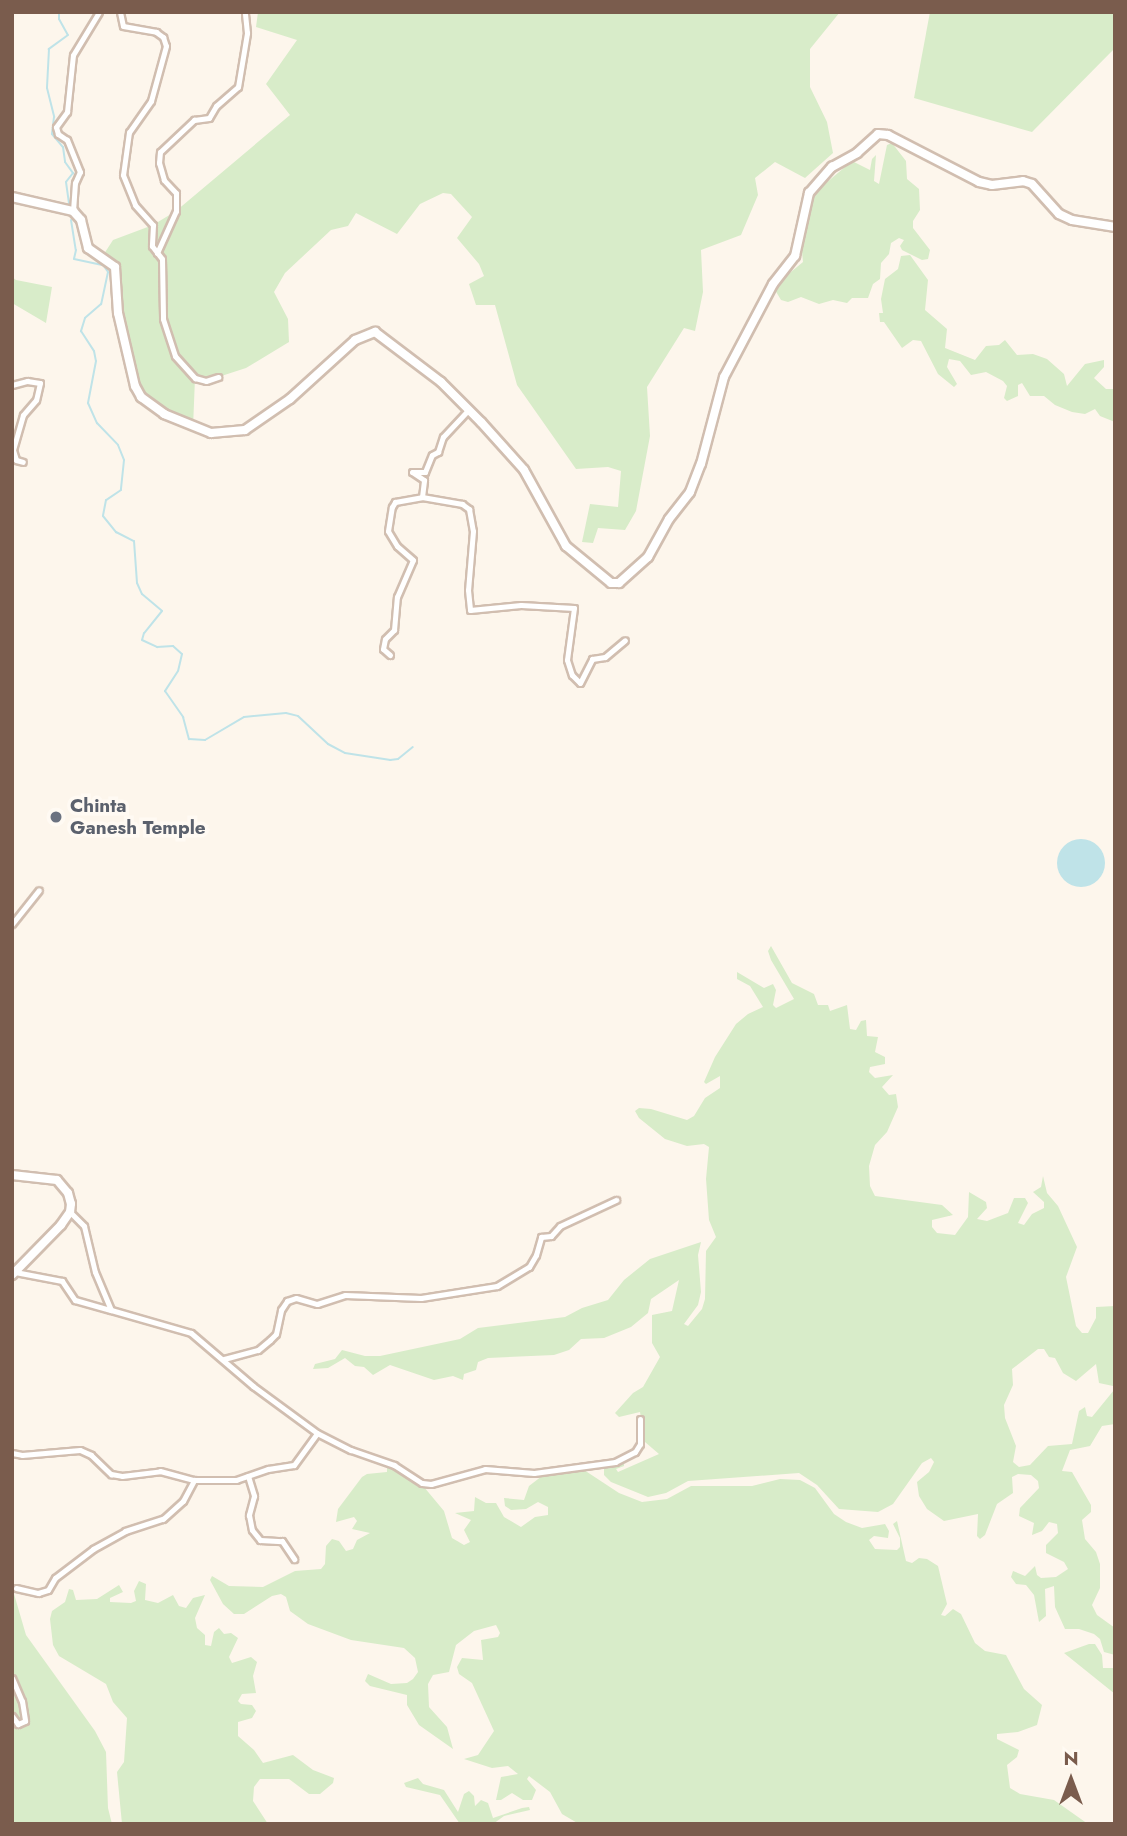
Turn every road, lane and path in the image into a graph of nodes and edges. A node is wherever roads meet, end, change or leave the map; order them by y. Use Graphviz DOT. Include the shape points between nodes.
graph roads {
  1 [pos="99,12"];
  2 [pos="121,12"];
  3 [pos="244,14"];
  4 [pos="12,197"];
  5 [pos="73,211"];
  6 [pos="1115,227"];
  7 [pos="158,253"];
  8 [pos="218,377"];
  9 [pos="12,385"];
  10 [pos="468,410"];
  11 [pos="23,462"];
  12 [pos="422,497"];
  13 [pos="625,640"];
  14 [pos="390,655"];
  15 [pos="39,890"];
  16 [pos="12,924"];
  17 [pos="12,1175"];
  18 [pos="615,1200"];
  19 [pos="70,1212"];
  20 [pos="13,1273"];
  21 [pos="111,1310"];
  22 [pos="224,1359"];
  23 [pos="640,1419"];
  24 [pos="317,1433"];
  25 [pos="12,1453"];
  26 [pos="248,1476"];
  27 [pos="194,1480"];
  28 [pos="294,1559"];
  29 [pos="16,1588"];
  30 [pos="12,1678"];
  31 [pos="12,1716"];
  1 -- 5 [label="street" via="74,55 67,112 56,127 67,140 80,172"];
  2 -- 7 [label="street" via="123,26 156,32 166,46 151,101 129,132 123,175 135,205 153,225 152,246"];
  3 -- 7 [label="street" via="247,33 238,87 209,118 194,120 160,152 164,180 176,193 176,211"];
  4 -- 5 [label="main road"];
  5 -- 10 [label="main road" via="88,248 117,272 118,313 135,386 148,404 175,420 211,433 245,430 290,399 355,340 375,332"];
  6 -- 10 [label="main road" via="1072,220 1059,214 1032,184 979,182 888,135 878,134 832,167 809,193 795,257 773,284 724,377 695,481 648,556 619,583 603,580 566,546 524,470"];
  7 -- 8 [label="street" via="163,319 175,356 195,378"];
  9 -- 11 [label="street" via="40,383 40,394 23,415 13,450 16,460"];
  10 -- 12 [label="street" via="443,437 425,472 412,472 424,480"];
  12 -- 13 [label="street" via="469,509 473,531 470,610 521,605 574,608 567,660 580,683 592,659 605,657"];
  12 -- 14 [label="street" via="395,502 388,522 397,546 414,560 397,597 394,630 385,639 383,649"];
  15 -- 16 [label="street"];
  17 -- 19 [label="main road" via="57,1180 68,1193"];
  18 -- 22 [label="street" via="560,1226 551,1236 541,1237 528,1267 496,1286 421,1298 345,1295 317,1304 296,1298 281,1310 276,1334 270,1340 258,1350"];
  19 -- 20 [label="main road"];
  19 -- 21 [label="street" via="84,1226 95,1272"];
  20 -- 21 [label="street" via="62,1281 75,1300"];
  21 -- 22 [label="street" via="182,1329"];
  22 -- 24 [label="street"];
  23 -- 24 [label="street" via="640,1444 635,1452 615,1462 534,1473 485,1469 431,1484"];
  24 -- 26 [label="street" via="294,1465"];
  25 -- 27 [label="street" via="80,1450 111,1474 160,1471"];
  26 -- 27 [label="street" via="223,1482"];
  26 -- 28 [label="street" via="254,1496 249,1515 252,1530 260,1540 282,1541"];
  27 -- 29 [label="street" via="183,1501 163,1519 125,1531 93,1549 55,1578 48,1590 38,1593"];
  30 -- 31 [label="street" via="26,1721 18,1724"];
}
